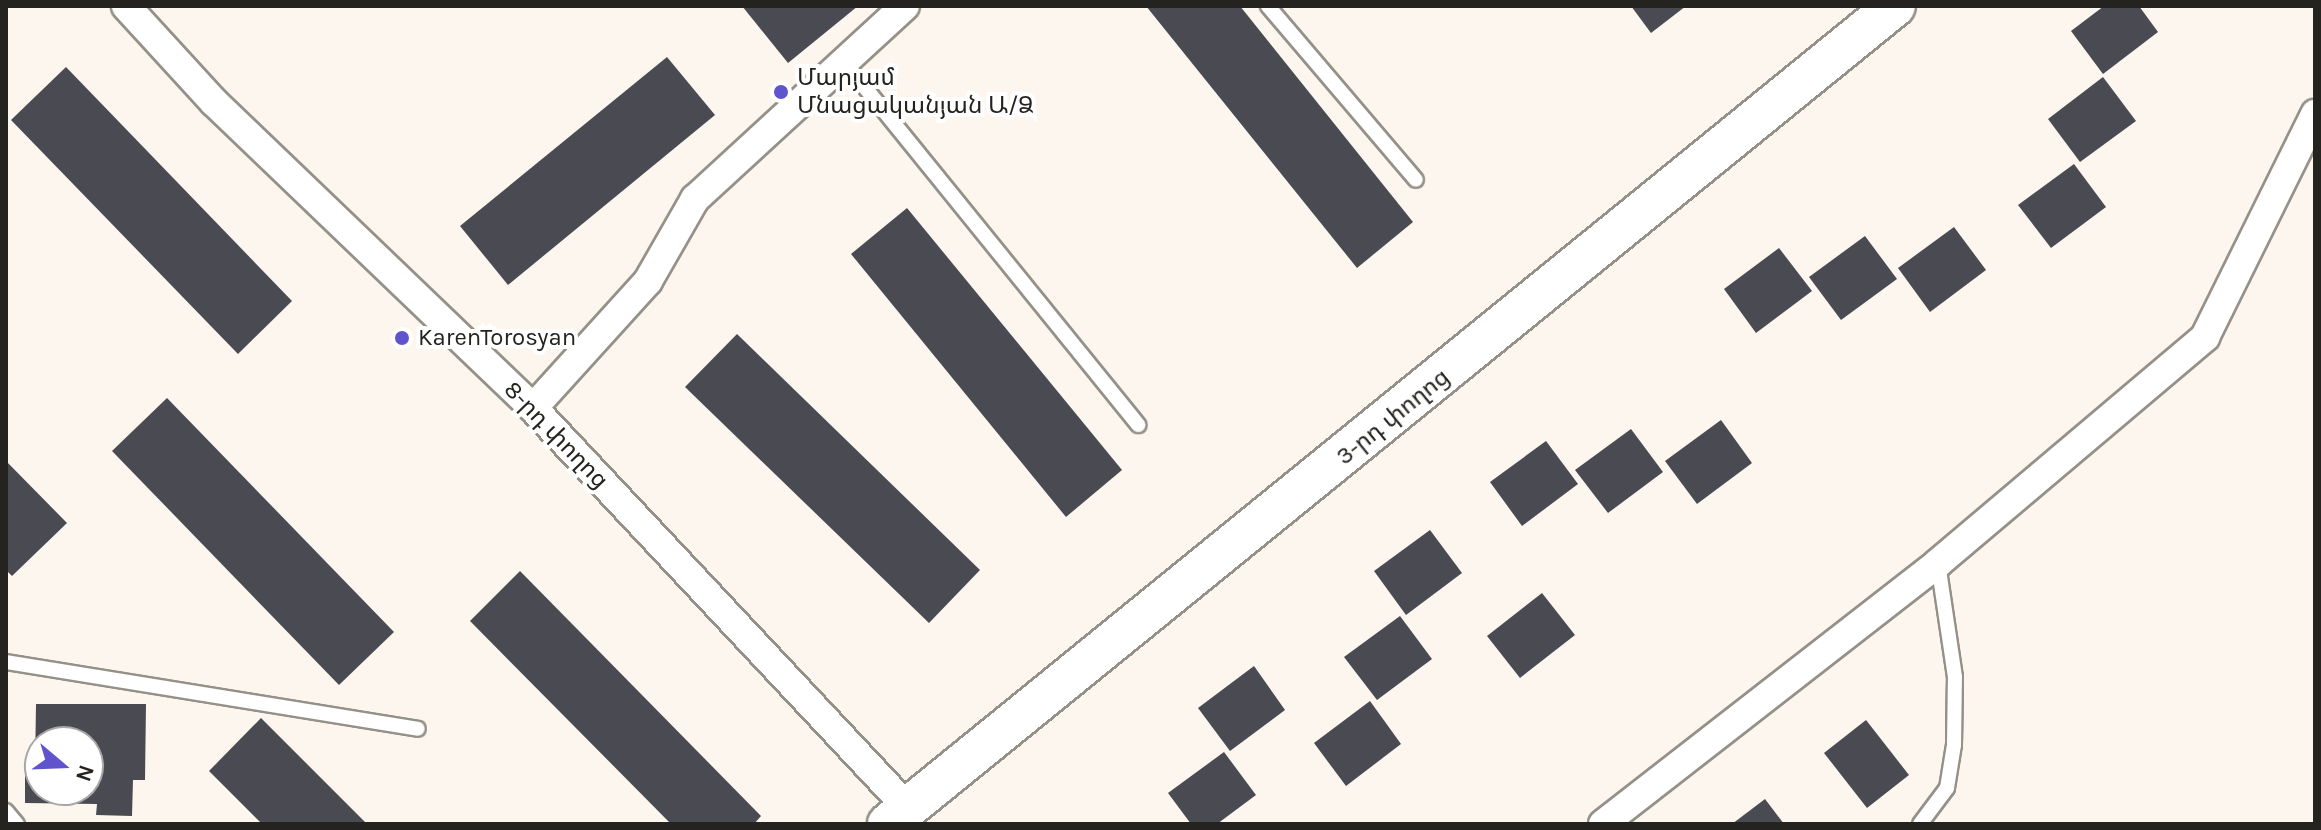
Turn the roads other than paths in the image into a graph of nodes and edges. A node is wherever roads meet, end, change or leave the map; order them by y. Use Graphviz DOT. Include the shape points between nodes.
graph roads {
  1 [pos="126,6"];
  2 [pos="905,6"];
  3 [pos="1268,6"];
  4 [pos="1895,6"];
  5 [pos="842,59"];
  6 [pos="2315,114"];
  7 [pos="1416,180"];
  8 [pos="533,408"];
  9 [pos="1138,425"];
  10 [pos="1938,563"];
  11 [pos="6,662"];
  12 [pos="418,729"];
  13 [pos="6,811"];
  14 [pos="898,816"];
  15 [pos="17,824"];
  16 [pos="1603,824"];
  17 [pos="1920,824"];
  1 -- 8 [label="street, 8-րդ փողոց" via="214,102"];
  2 -- 5 [label="street"];
  3 -- 7 [label="lane"];
  4 -- 14 [label="street, 3-րդ փողոց"];
  5 -- 8 [label="street" via="695,199 648,281"];
  5 -- 9 [label="lane"];
  6 -- 10 [label="street" via="2205,337"];
  8 -- 14 [label="street, 8-րդ փողոց"];
  10 -- 16 [label="street"];
  10 -- 17 [label="lane" via="1954,663 1954,745 1947,788"];
  11 -- 12 [label="lane"];
  13 -- 15 [label="lane"];
}
